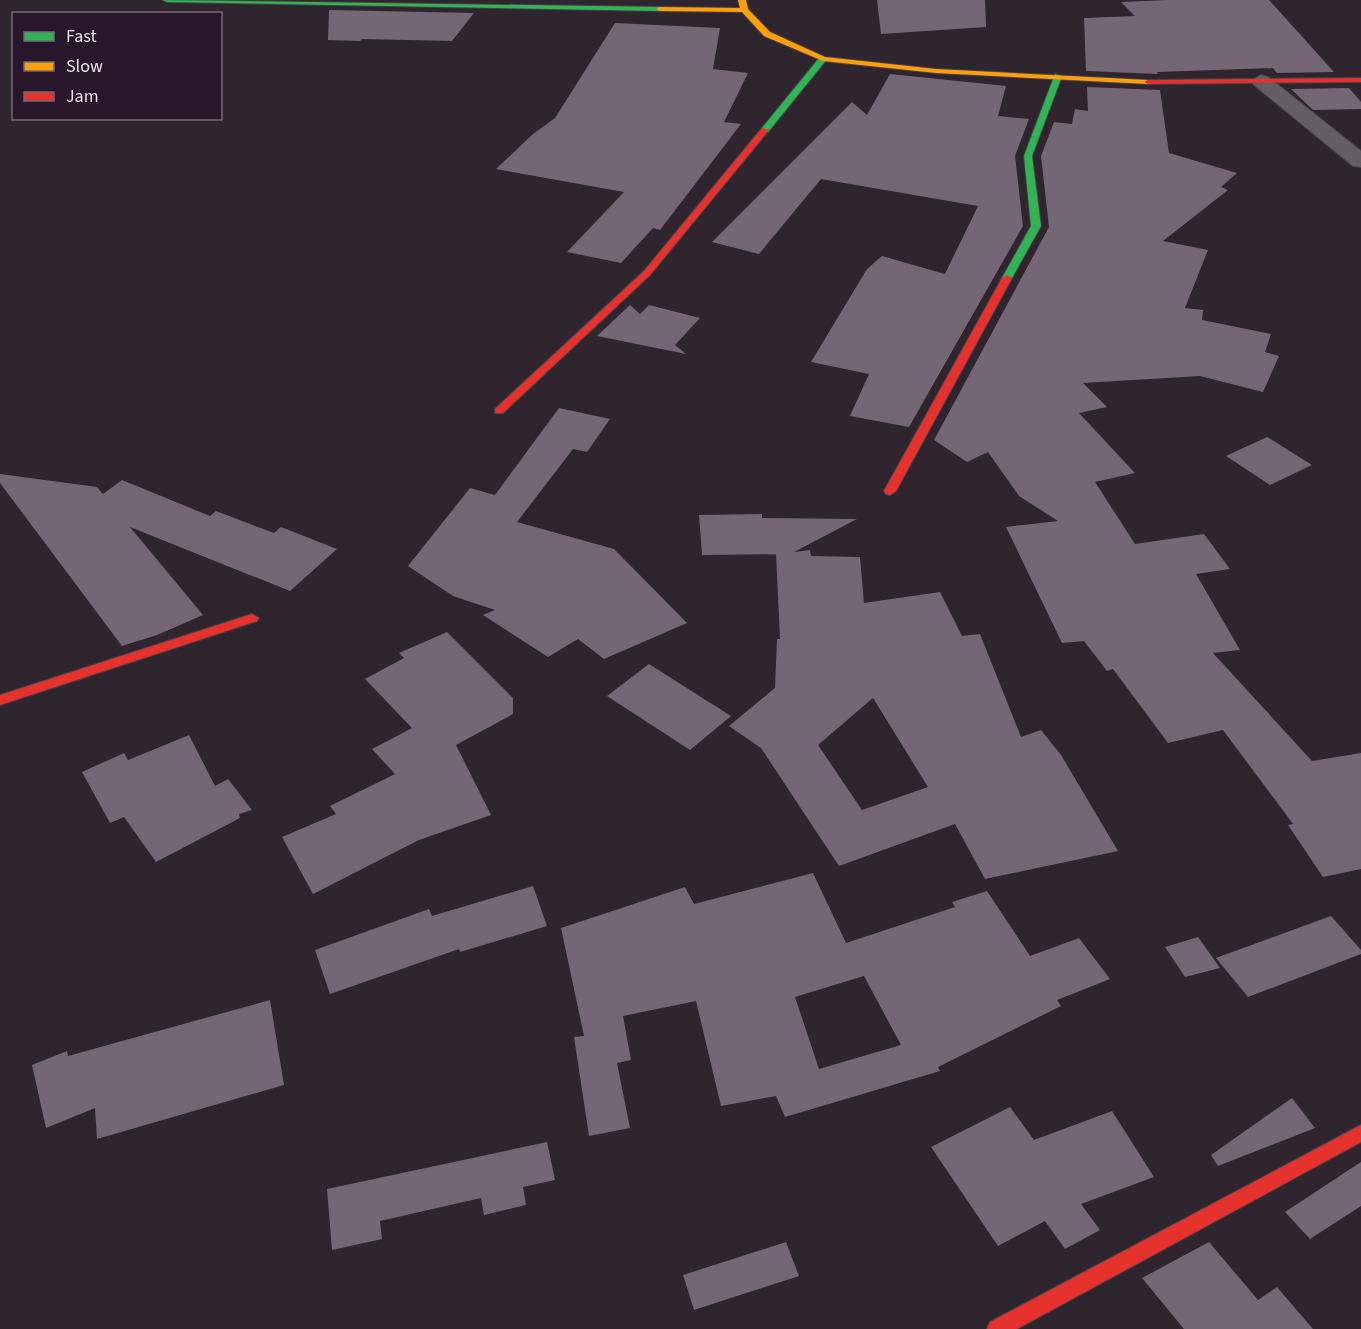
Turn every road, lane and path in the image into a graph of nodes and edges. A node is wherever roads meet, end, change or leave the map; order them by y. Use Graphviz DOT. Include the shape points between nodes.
graph roads {
  1 [pos="167,0"];
  2 [pos="549,4"];
  3 [pos="743,5"];
  4 [pos="823,59"];
  5 [pos="1058,76"];
  6 [pos="1261,81"];
  7 [pos="1361,81"];
  8 [pos="1361,161"];
  9 [pos="499,411"];
  10 [pos="890,491"];
  11 [pos="252,618"];
  12 [pos="0,699"];
  13 [pos="1361,1133"];
  14 [pos="997,1329"];
  1 -- 2 [label="street"];
  2 -- 3 [label="street"];
  3 -- 4 [label="street" via="768,34"];
  4 -- 5 [label="street" via="936,71"];
  4 -- 9 [label="street" via="647,273"];
  5 -- 6 [label="street"];
  5 -- 10 [label="street" via="1028,156 1036,226"];
  6 -- 7 [label="street"];
  6 -- 8 [label="street"];
  11 -- 12 [label="street"];
  13 -- 14 [label="street"];
}
